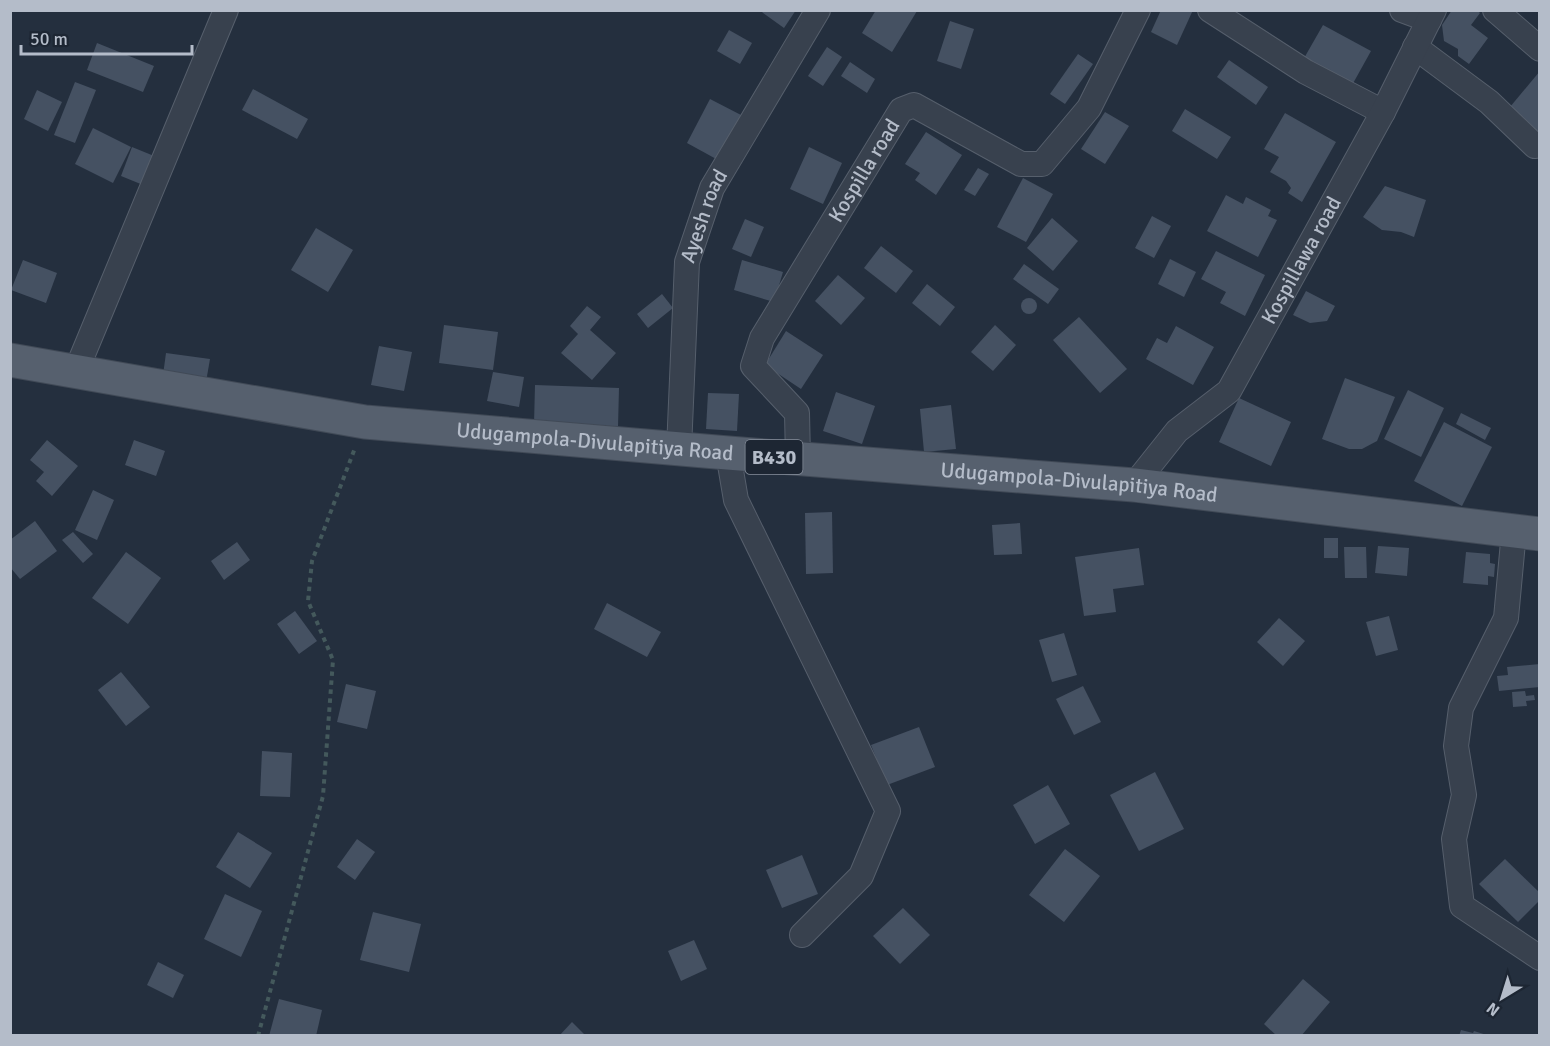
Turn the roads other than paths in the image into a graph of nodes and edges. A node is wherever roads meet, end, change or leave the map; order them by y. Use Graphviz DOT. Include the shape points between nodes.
graph roads {
  1 [pos="226,10"];
  2 [pos="818,10"];
  3 [pos="1138,10"];
  4 [pos="1210,10"];
  5 [pos="1402,10"];
  6 [pos="1495,10"];
  7 [pos="1431,15"];
  8 [pos="1415,47"];
  9 [pos="1539,50"];
  10 [pos="1383,112"];
  11 [pos="1535,146"];
  12 [pos="10,360"];
  13 [pos="76,371"];
  14 [pos="679,449"];
  15 [pos="728,453"];
  16 [pos="798,459"];
  17 [pos="1134,485"];
  18 [pos="1527,532"];
  19 [pos="802,935"];
  20 [pos="1539,958"];
  1 -- 13 [label="street"];
  2 -- 14 [label="street, Ayesh road" via="712,188 687,262"];
  3 -- 16 [label="street, Kospilla road" via="1089,108 1042,164 1022,164 914,105 900,110 762,338 753,366 797,413"];
  4 -- 10 [label="street" via="1306,72"];
  5 -- 7 [label="street"];
  6 -- 9 [label="street"];
  7 -- 8 [label="street, Kospillawa road"];
  8 -- 10 [label="street, Kospillawa road"];
  8 -- 11 [label="street" via="1489,102"];
  10 -- 17 [label="street, Kospillawa road" via="1229,391 1177,430"];
  12 -- 13 [label="main road, Udugampola-Divulapitiya Road / B430"];
  13 -- 14 [label="main road, Udugampola-Divulapitiya Road / B430" via="365,422"];
  14 -- 15 [label="main road, Udugampola-Divulapitiya Road / B430"];
  15 -- 16 [label="main road, Udugampola-Divulapitiya Road / B430"];
  15 -- 19 [label="street" via="736,500 888,811 861,876"];
  16 -- 17 [label="main road, Udugampola-Divulapitiya Road / B430"];
  17 -- 18 [label="main road, Udugampola-Divulapitiya Road / B430"];
  18 -- 20 [label="street" via="1506,618 1461,708 1456,746 1464,795 1454,839 1462,906"];
}
